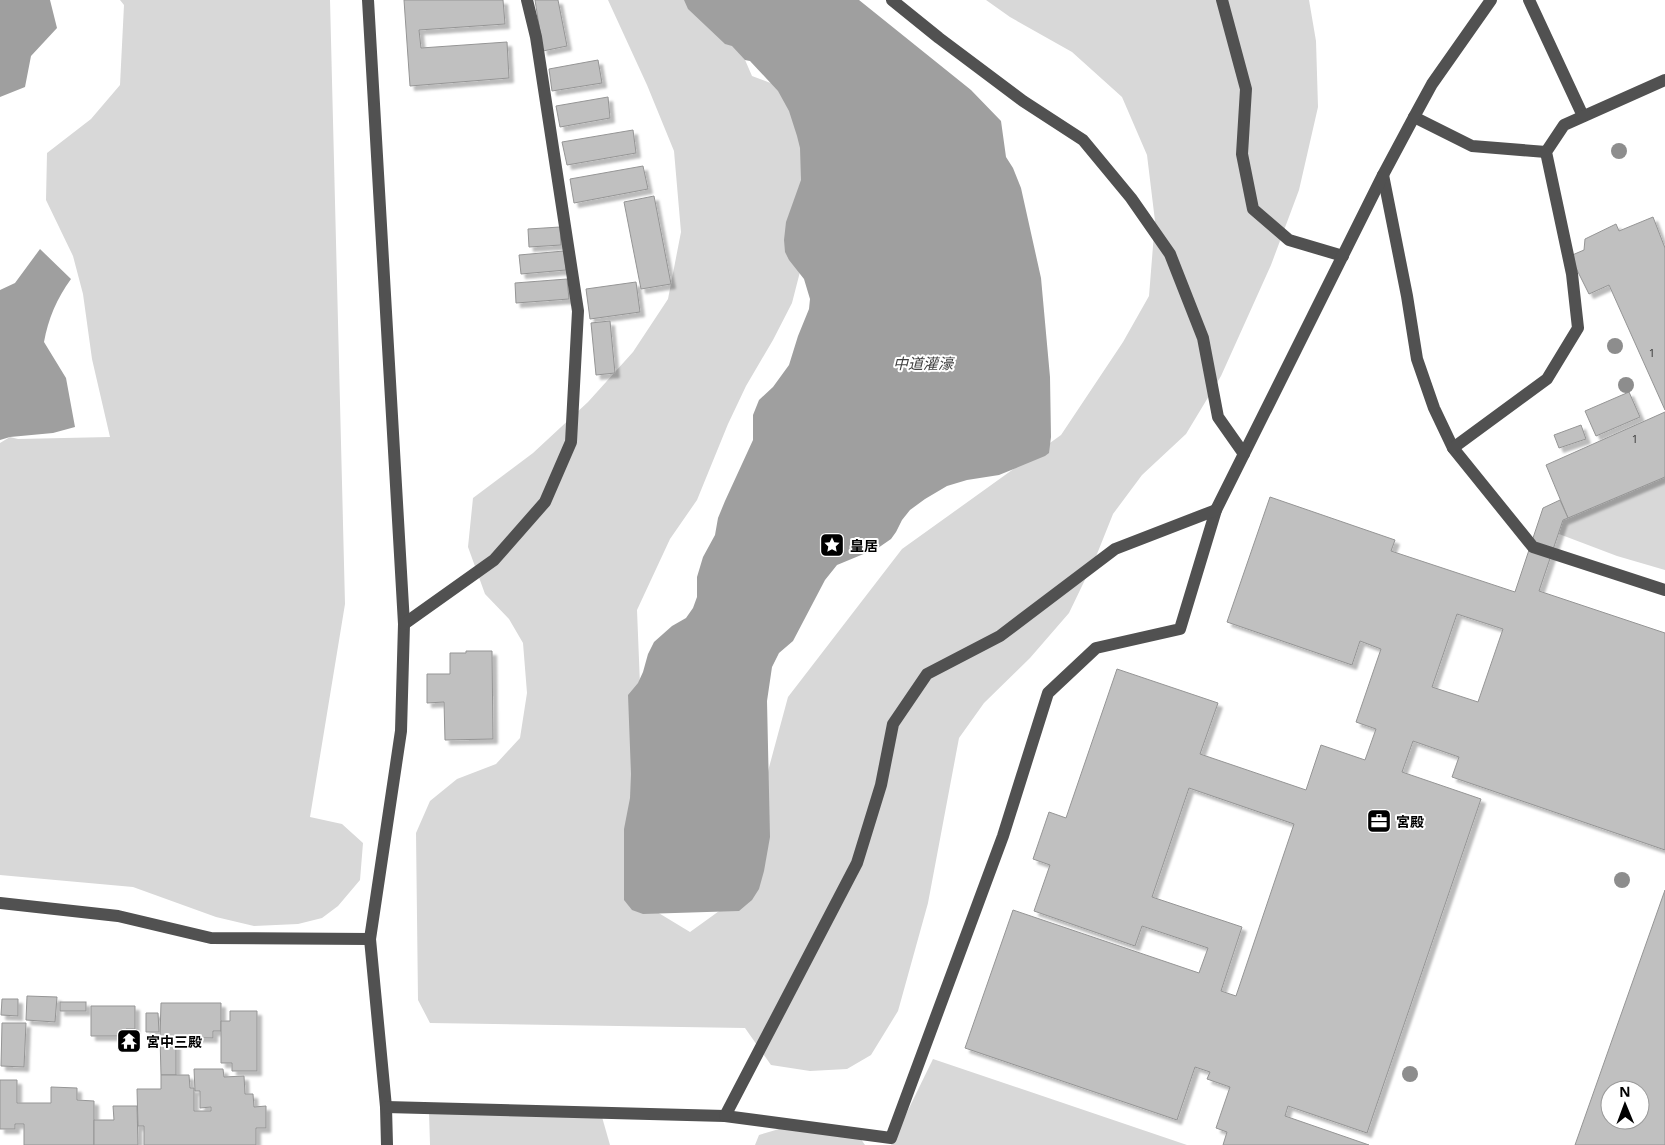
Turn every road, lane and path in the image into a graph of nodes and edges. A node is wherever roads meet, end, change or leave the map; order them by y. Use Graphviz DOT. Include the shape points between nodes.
graph roads {
  1 [pos="368,0"];
  2 [pos="527,0"];
  3 [pos="892,0"];
  4 [pos="1222,0"];
  5 [pos="1491,0"];
  6 [pos="1529,0"];
  7 [pos="1665,80"];
  8 [pos="1414,116"];
  9 [pos="1583,116"];
  10 [pos="1546,152"];
  11 [pos="1383,175"];
  12 [pos="1343,256"];
  13 [pos="1453,448"];
  14 [pos="1244,454"];
  15 [pos="1216,510"];
  16 [pos="1665,590"];
  17 [pos="404,624"];
  18 [pos="0,903"];
  19 [pos="370,938"];
  20 [pos="386,1107"];
  21 [pos="725,1116"];
  22 [pos="387,1145"];
  1 -- 17 [label="lane"];
  2 -- 17 [label="lane" via="536,37 578,311 571,442 545,502 494,560"];
  3 -- 14 [label="lane" via="1023,101 1083,140 1131,198 1170,254 1203,338 1218,416"];
  4 -- 12 [label="lane" via="1246,90 1242,154 1253,209 1290,240"];
  5 -- 8 [label="lane" via="1432,84"];
  6 -- 9 [label="lane"];
  7 -- 9 [label="lane"];
  8 -- 10 [label="lane" via="1472,146"];
  8 -- 11 [label="lane"];
  9 -- 10 [label="lane" via="1564,125"];
  10 -- 13 [label="lane" via="1572,274 1578,328 1547,379"];
  11 -- 12 [label="lane"];
  11 -- 13 [label="lane" via="1417,359 1434,408"];
  12 -- 14 [label="lane"];
  13 -- 16 [label="lane" via="1533,547"];
  14 -- 15 [label="lane"];
  15 -- 21 [label="lane" via="1115,549 1000,636 927,674 892,724 881,785 857,863"];
  15 -- 21 [label="lane" via="1180,629 1096,648 1048,693 1003,836 891,1138"];
  17 -- 19 [label="lane" via="401,731"];
  18 -- 19 [label="lane" via="118,916 211,938"];
  19 -- 20 [label="lane"];
  20 -- 21 [label="lane"];
  20 -- 22 [label="lane"];
}
